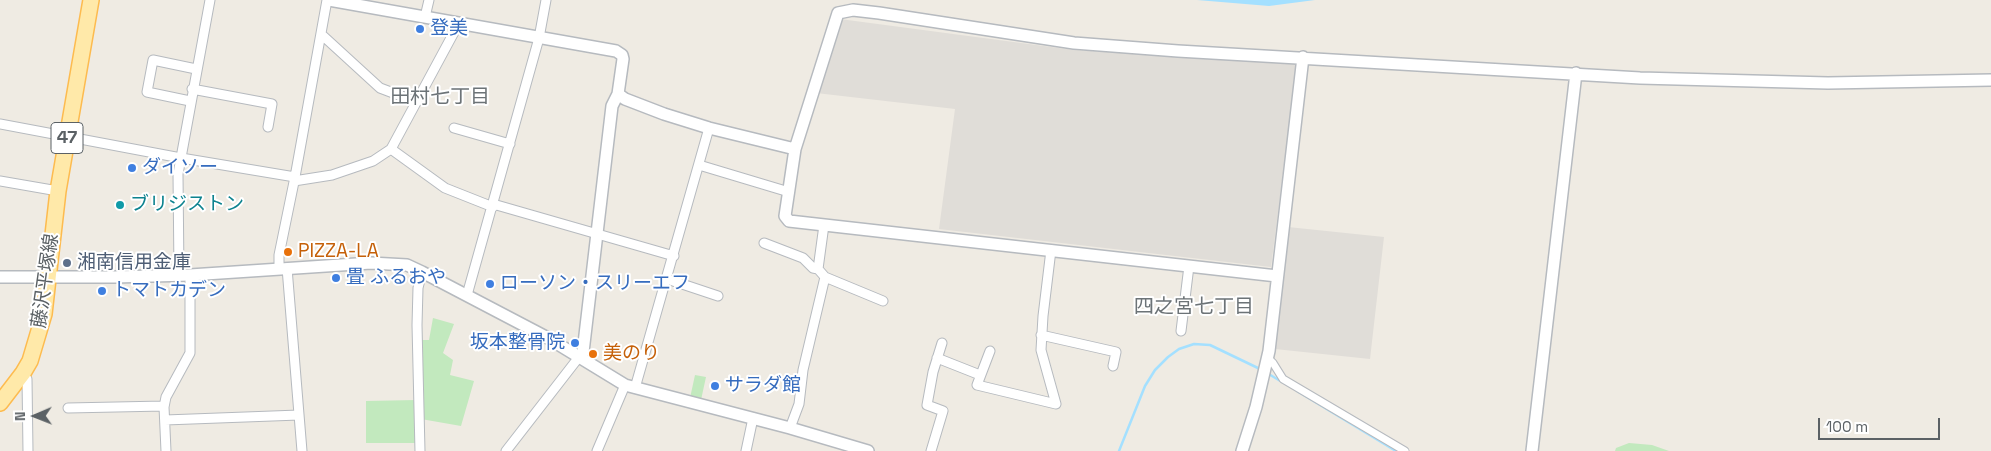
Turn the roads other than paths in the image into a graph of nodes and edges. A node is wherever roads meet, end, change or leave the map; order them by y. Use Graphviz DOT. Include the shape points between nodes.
graph roads {
  1 [pos="91,0"];
  2 [pos="210,0"];
  3 [pos="328,0"];
  4 [pos="429,0"];
  5 [pos="546,0"];
  6 [pos="425,17"];
  7 [pos="459,24"];
  8 [pos="321,34"];
  9 [pos="539,38"];
  10 [pos="1303,57"];
  11 [pos="196,69"];
  12 [pos="1576,73"];
  13 [pos="1991,80"];
  14 [pos="192,89"];
  15 [pos="618,94"];
  16 [pos="190,101"];
  17 [pos="417,102"];
  18 [pos="0,124"];
  19 [pos="268,127"];
  20 [pos="454,128"];
  21 [pos="709,128"];
  22 [pos="67,136"];
  23 [pos="510,144"];
  24 [pos="391,149"];
  25 [pos="796,149"];
  26 [pos="181,158"];
  27 [pos="700,165"];
  28 [pos="295,179"];
  29 [pos="0,181"];
  30 [pos="58,191"];
  31 [pos="789,192"];
  32 [pos="493,206"];
  33 [pos="824,225"];
  34 [pos="597,233"];
  35 [pos="764,243"];
  36 [pos="1051,250"];
  37 [pos="674,256"];
  38 [pos="1189,266"];
  39 [pos="283,268"];
  40 [pos="818,269"];
  41 [pos="422,272"];
  42 [pos="184,274"];
  43 [pos="0,276"];
  44 [pos="48,276"];
  45 [pos="1277,276"];
  46 [pos="825,277"];
  47 [pos="667,279"];
  48 [pos="467,296"];
  49 [pos="718,296"];
  50 [pos="883,301"];
  51 [pos="1181,330"];
  52 [pos="1042,335"];
  53 [pos="942,343"];
  54 [pos="990,351"];
  55 [pos="579,357"];
  56 [pos="937,358"];
  57 [pos="1267,361"];
  58 [pos="1113,366"];
  59 [pos="23,373"];
  60 [pos="980,375"];
  61 [pos="630,387"];
  62 [pos="0,403"];
  63 [pos="164,406"];
  64 [pos="68,408"];
  65 [pos="299,415"];
  66 [pos="753,418"];
  67 [pos="165,420"];
  68 [pos="790,428"];
  69 [pos="863,450"];
  70 [pos="28,451"];
  71 [pos="166,451"];
  72 [pos="302,451"];
  73 [pos="420,451"];
  74 [pos="506,451"];
  75 [pos="597,451"];
  76 [pos="746,451"];
  77 [pos="931,451"];
  78 [pos="1242,451"];
  79 [pos="1405,451"];
  80 [pos="1532,451"];
  1 -- 22 [label="main road, 藤沢平塚線 / 47"];
  2 -- 11 [label="street"];
  3 -- 6 [label="street"];
  3 -- 8 [label="street"];
  4 -- 6 [label="street"];
  5 -- 9 [label="street"];
  6 -- 7 [label="street"];
  7 -- 9 [label="street"];
  7 -- 17 [label="street"];
  8 -- 17 [label="street" via="380,88"];
  8 -- 28 [label="street"];
  9 -- 15 [label="street" via="616,51 622,55"];
  9 -- 23 [label="street"];
  10 -- 12 [label="street"];
  10 -- 25 [label="street" via="1074,43 880,13 844,11 838,13 835,20"];
  10 -- 45 [label="street"];
  11 -- 14 [label="street"];
  11 -- 16 [label="street" via="153,60 146,92"];
  12 -- 13 [label="street" via="1828,83"];
  12 -- 80 [label="street"];
  14 -- 16 [label="street"];
  14 -- 19 [label="street" via="272,104"];
  15 -- 21 [label="street" via="664,114"];
  15 -- 34 [label="street" via="612,106"];
  16 -- 26 [label="street"];
  17 -- 24 [label="street"];
  18 -- 22 [label="street"];
  20 -- 23 [label="street"];
  21 -- 25 [label="street"];
  21 -- 27 [label="street"];
  22 -- 26 [label="street"];
  22 -- 30 [label="main road, 藤沢平塚線 / 47"];
  23 -- 32 [label="street"];
  24 -- 28 [label="street" via="373,161 332,174"];
  24 -- 32 [label="street" via="445,188"];
  25 -- 31 [label="street"];
  26 -- 28 [label="street"];
  26 -- 42 [label="street" via="178,174"];
  27 -- 31 [label="street"];
  27 -- 37 [label="street"];
  28 -- 39 [label="street" via="279,255"];
  29 -- 30 [label="street"];
  30 -- 44 [label="main road, 藤沢平塚線 / 47"];
  31 -- 33 [label="street" via="785,216 789,221"];
  32 -- 34 [label="street"];
  32 -- 48 [label="street"];
  33 -- 36 [label="street"];
  33 -- 40 [label="street"];
  34 -- 37 [label="street"];
  34 -- 55 [label="street" via="583,352"];
  35 -- 40 [label="street" via="803,258"];
  36 -- 38 [label="street"];
  36 -- 52 [label="street"];
  37 -- 47 [label="street"];
  38 -- 45 [label="street"];
  38 -- 51 [label="street"];
  39 -- 41 [label="street" via="370,263 406,265"];
  39 -- 42 [label="street"];
  39 -- 65 [label="street"];
  40 -- 46 [label="street"];
  41 -- 48 [label="street"];
  41 -- 73 [label="street" via="417,325"];
  42 -- 44 [label="street"];
  42 -- 63 [label="street" via="190,353"];
  43 -- 44 [label="street"];
  44 -- 59 [label="main road, 藤沢平塚線 / 47" via="44,314 34,350"];
  45 -- 57 [label="street"];
  46 -- 50 [label="street"];
  46 -- 68 [label="street" via="803,370 799,404"];
  47 -- 49 [label="street"];
  47 -- 61 [label="street"];
  48 -- 55 [label="street"];
  52 -- 58 [label="street" via="1116,352"];
  52 -- 60 [label="street" via="1041,350 1056,404 977,385"];
  53 -- 56 [label="street"];
  54 -- 60 [label="street"];
  55 -- 61 [label="street"];
  55 -- 74 [label="street"];
  56 -- 60 [label="street"];
  56 -- 77 [label="street" via="927,405 943,411"];
  57 -- 78 [label="street"];
  57 -- 79 [label="street" via="1273,363 1283,378"];
  59 -- 62 [label="main road, 藤沢平塚線 / 47"];
  59 -- 70 [label="street" via="28,379"];
  61 -- 66 [label="street"];
  61 -- 75 [label="street"];
  63 -- 64 [label="street"];
  63 -- 67 [label="street"];
  65 -- 67 [label="street"];
  65 -- 72 [label="street"];
  66 -- 68 [label="street"];
  66 -- 76 [label="street"];
  67 -- 71 [label="street"];
  68 -- 69 [label="street"];
}
